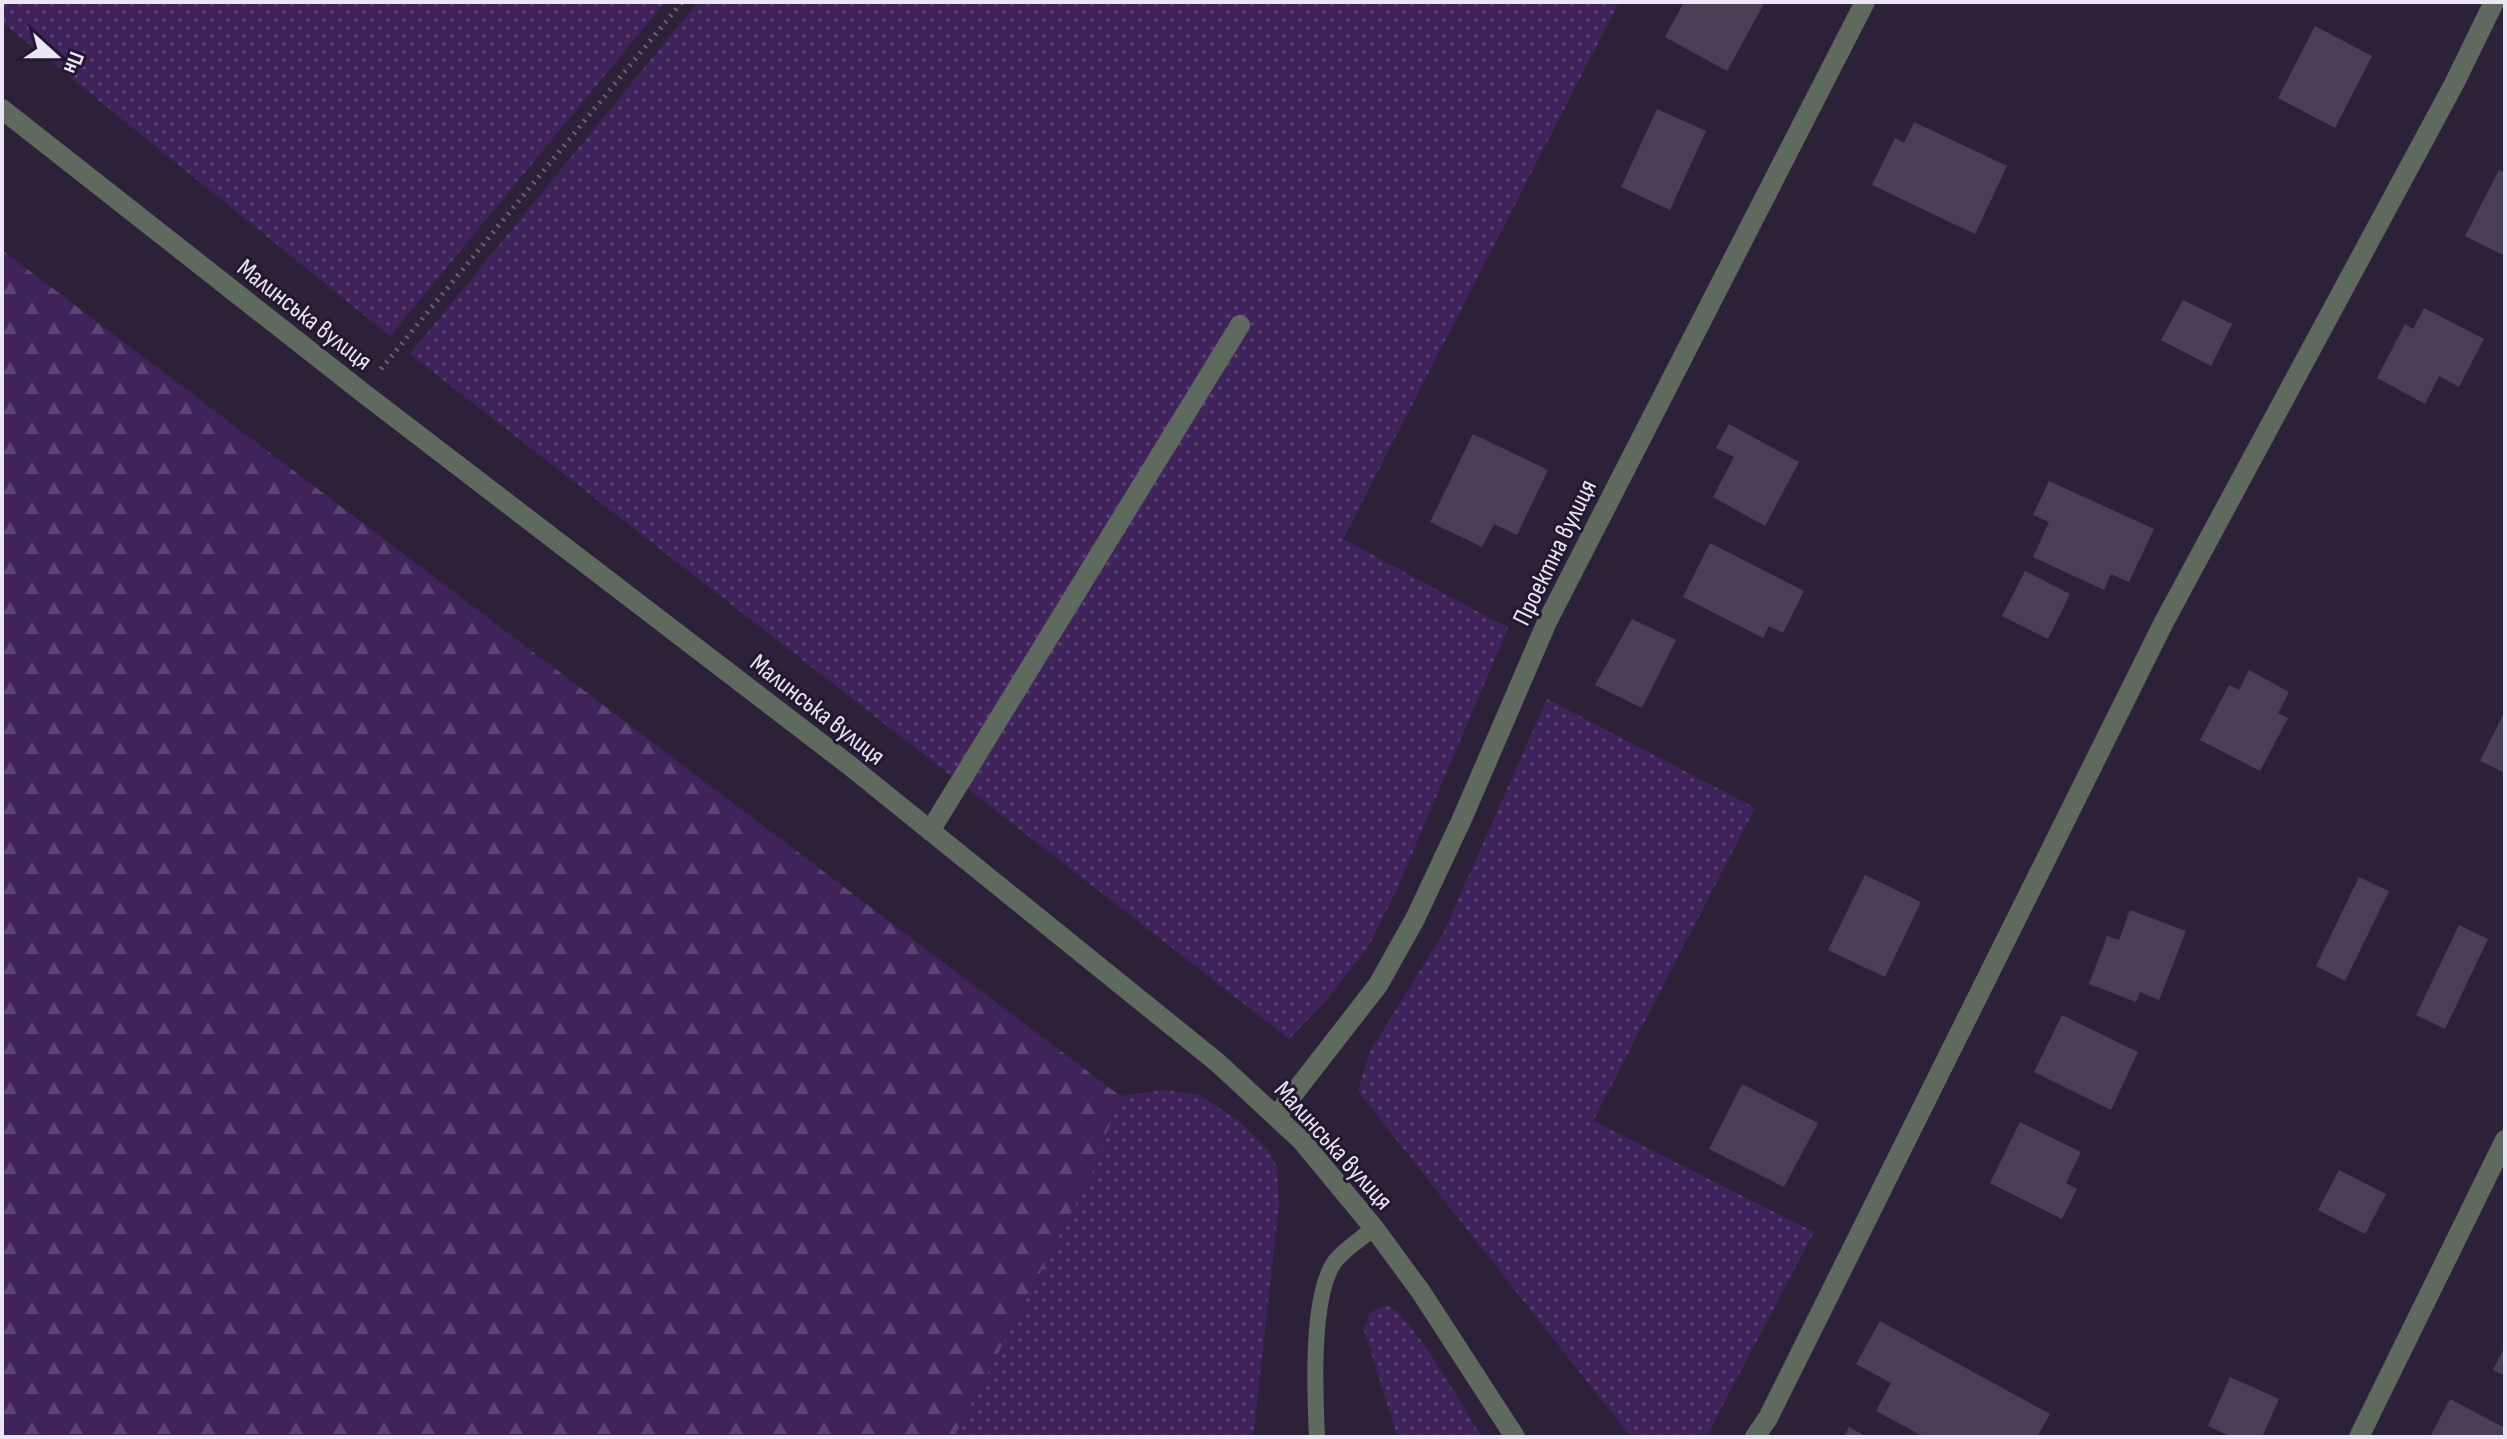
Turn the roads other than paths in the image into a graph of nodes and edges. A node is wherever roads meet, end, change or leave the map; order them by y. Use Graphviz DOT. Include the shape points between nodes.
graph roads {
  1 [pos="1865,2"];
  2 [pos="2494,2"];
  3 [pos="2,109"];
  4 [pos="1240,325"];
  5 [pos="930,831"];
  6 [pos="1277,1115"];
  7 [pos="2505,1140"];
  8 [pos="1374,1228"];
  9 [pos="1317,1437"];
  10 [pos="1515,1437"];
  11 [pos="1755,1437"];
  12 [pos="2359,1437"];
  1 -- 6 [label="street, Проектна вулиця" via="1547,622 1415,919 1378,985"];
  2 -- 11 [label="street" via="2164,622"];
  3 -- 5 [label="street, Малинська вулиця"];
  4 -- 5 [label="street"];
  5 -- 6 [label="street, Малинська вулиця"];
  6 -- 8 [label="street, Малинська вулиця"];
  7 -- 12 [label="street"];
  8 -- 9 [label="lane" via="1335,1262 1320,1308 1314,1379"];
  8 -- 10 [label="street, Малинська вулиця"];
}
